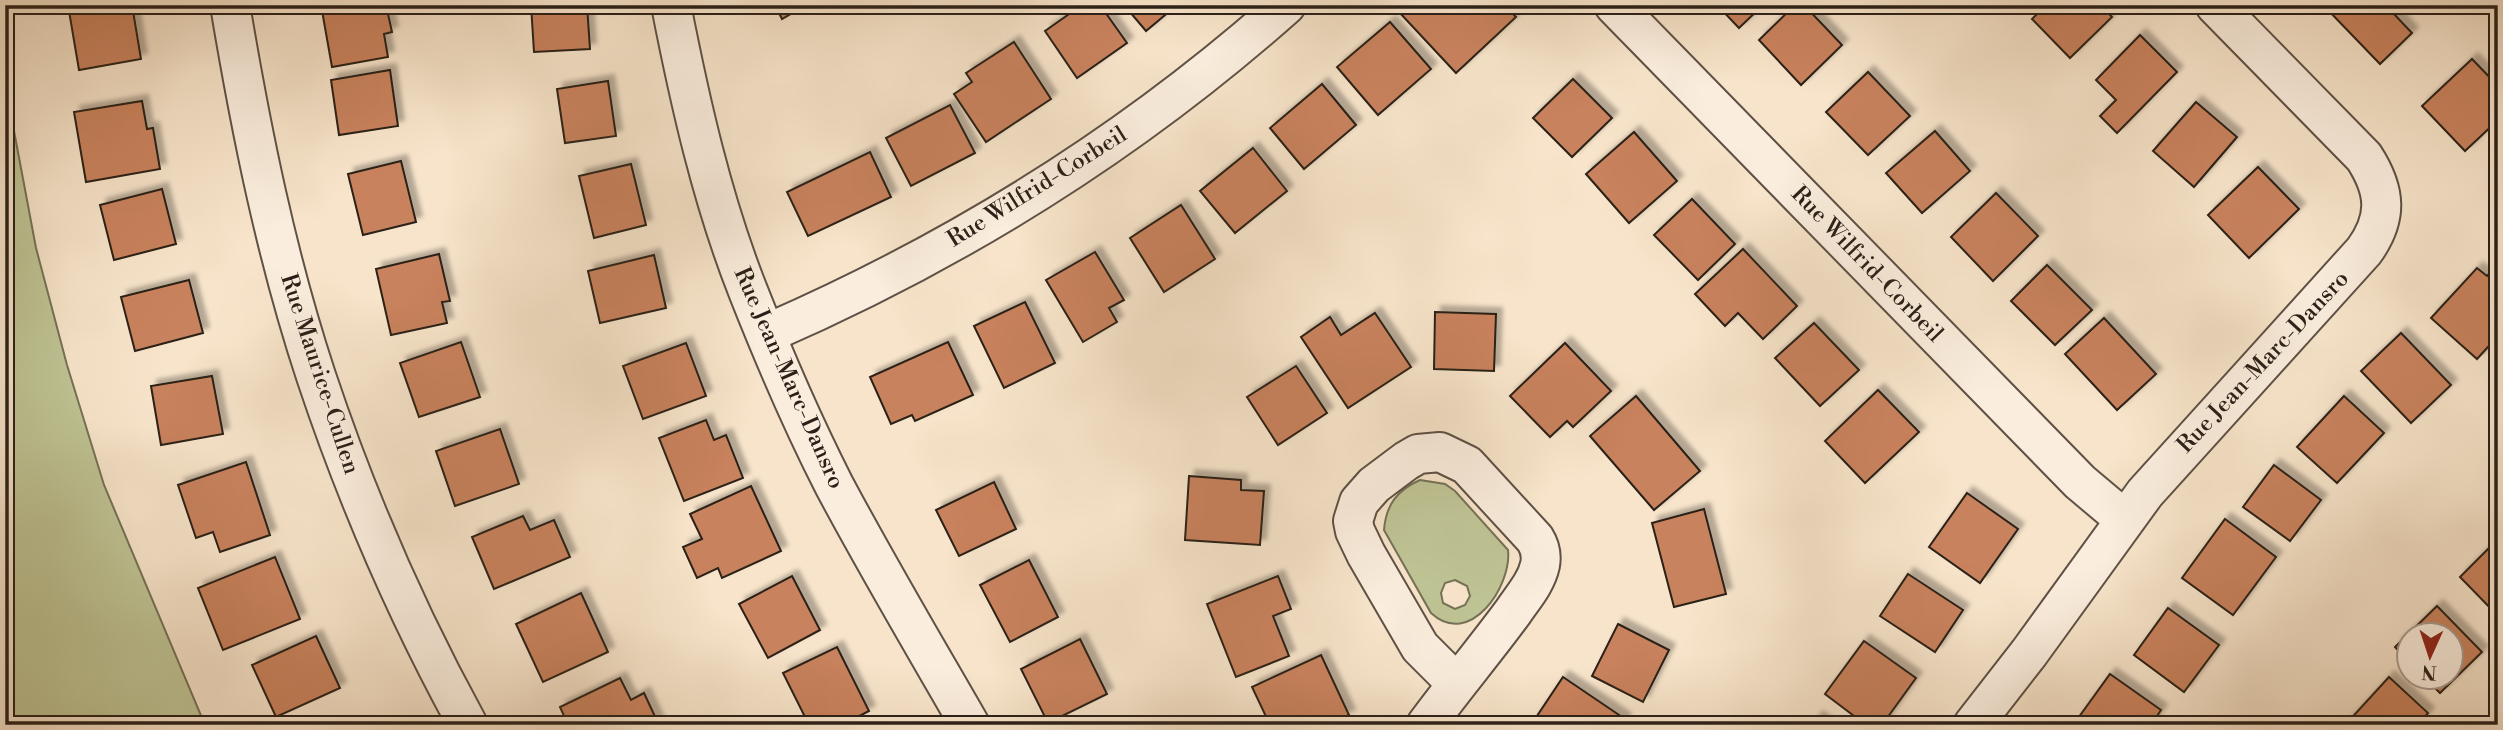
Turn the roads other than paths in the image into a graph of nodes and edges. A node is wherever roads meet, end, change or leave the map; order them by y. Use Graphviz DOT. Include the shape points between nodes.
graph roads {
  1 [pos="230,5"];
  2 [pos="671,5"];
  3 [pos="1286,5"];
  4 [pos="1614,5"];
  5 [pos="2215,5"];
  6 [pos="766,334"];
  7 [pos="2124,519"];
  8 [pos="1457,684"];
  9 [pos="468,725"];
  10 [pos="970,725"];
  11 [pos="1426,725"];
  12 [pos="1973,725"];
  1 -- 9 [label="street, Rue Maurice-Cullen" via="262,178 316,375 396,581"];
  2 -- 6 [label="street, Rue Jean-Marc-Dansro" via="708,168"];
  3 -- 6 [label="street, Rue Wilfrid-Corbeil" via="1162,108 1028,198 865,287"];
  4 -- 7 [label="street, Rue Wilfrid-Corbeil" via="2080,482"];
  5 -- 7 [label="street, Rue Jean-Marc-Dansro" via="2364,158 2374,172 2382,213 2364,251"];
  6 -- 10 [label="street, Rue Jean-Marc-Dansro" via="833,483"];
  7 -- 12 [label="street, Rue Jean-Marc-Dansro"];
  8 -- 8 [label="street" via="1429,659 1409,631 1353,522 1359,502 1374,485 1418,454 1445,454 1467,465 1540,547 1540,567 1528,590"];
  8 -- 11 [label="street"];
}
